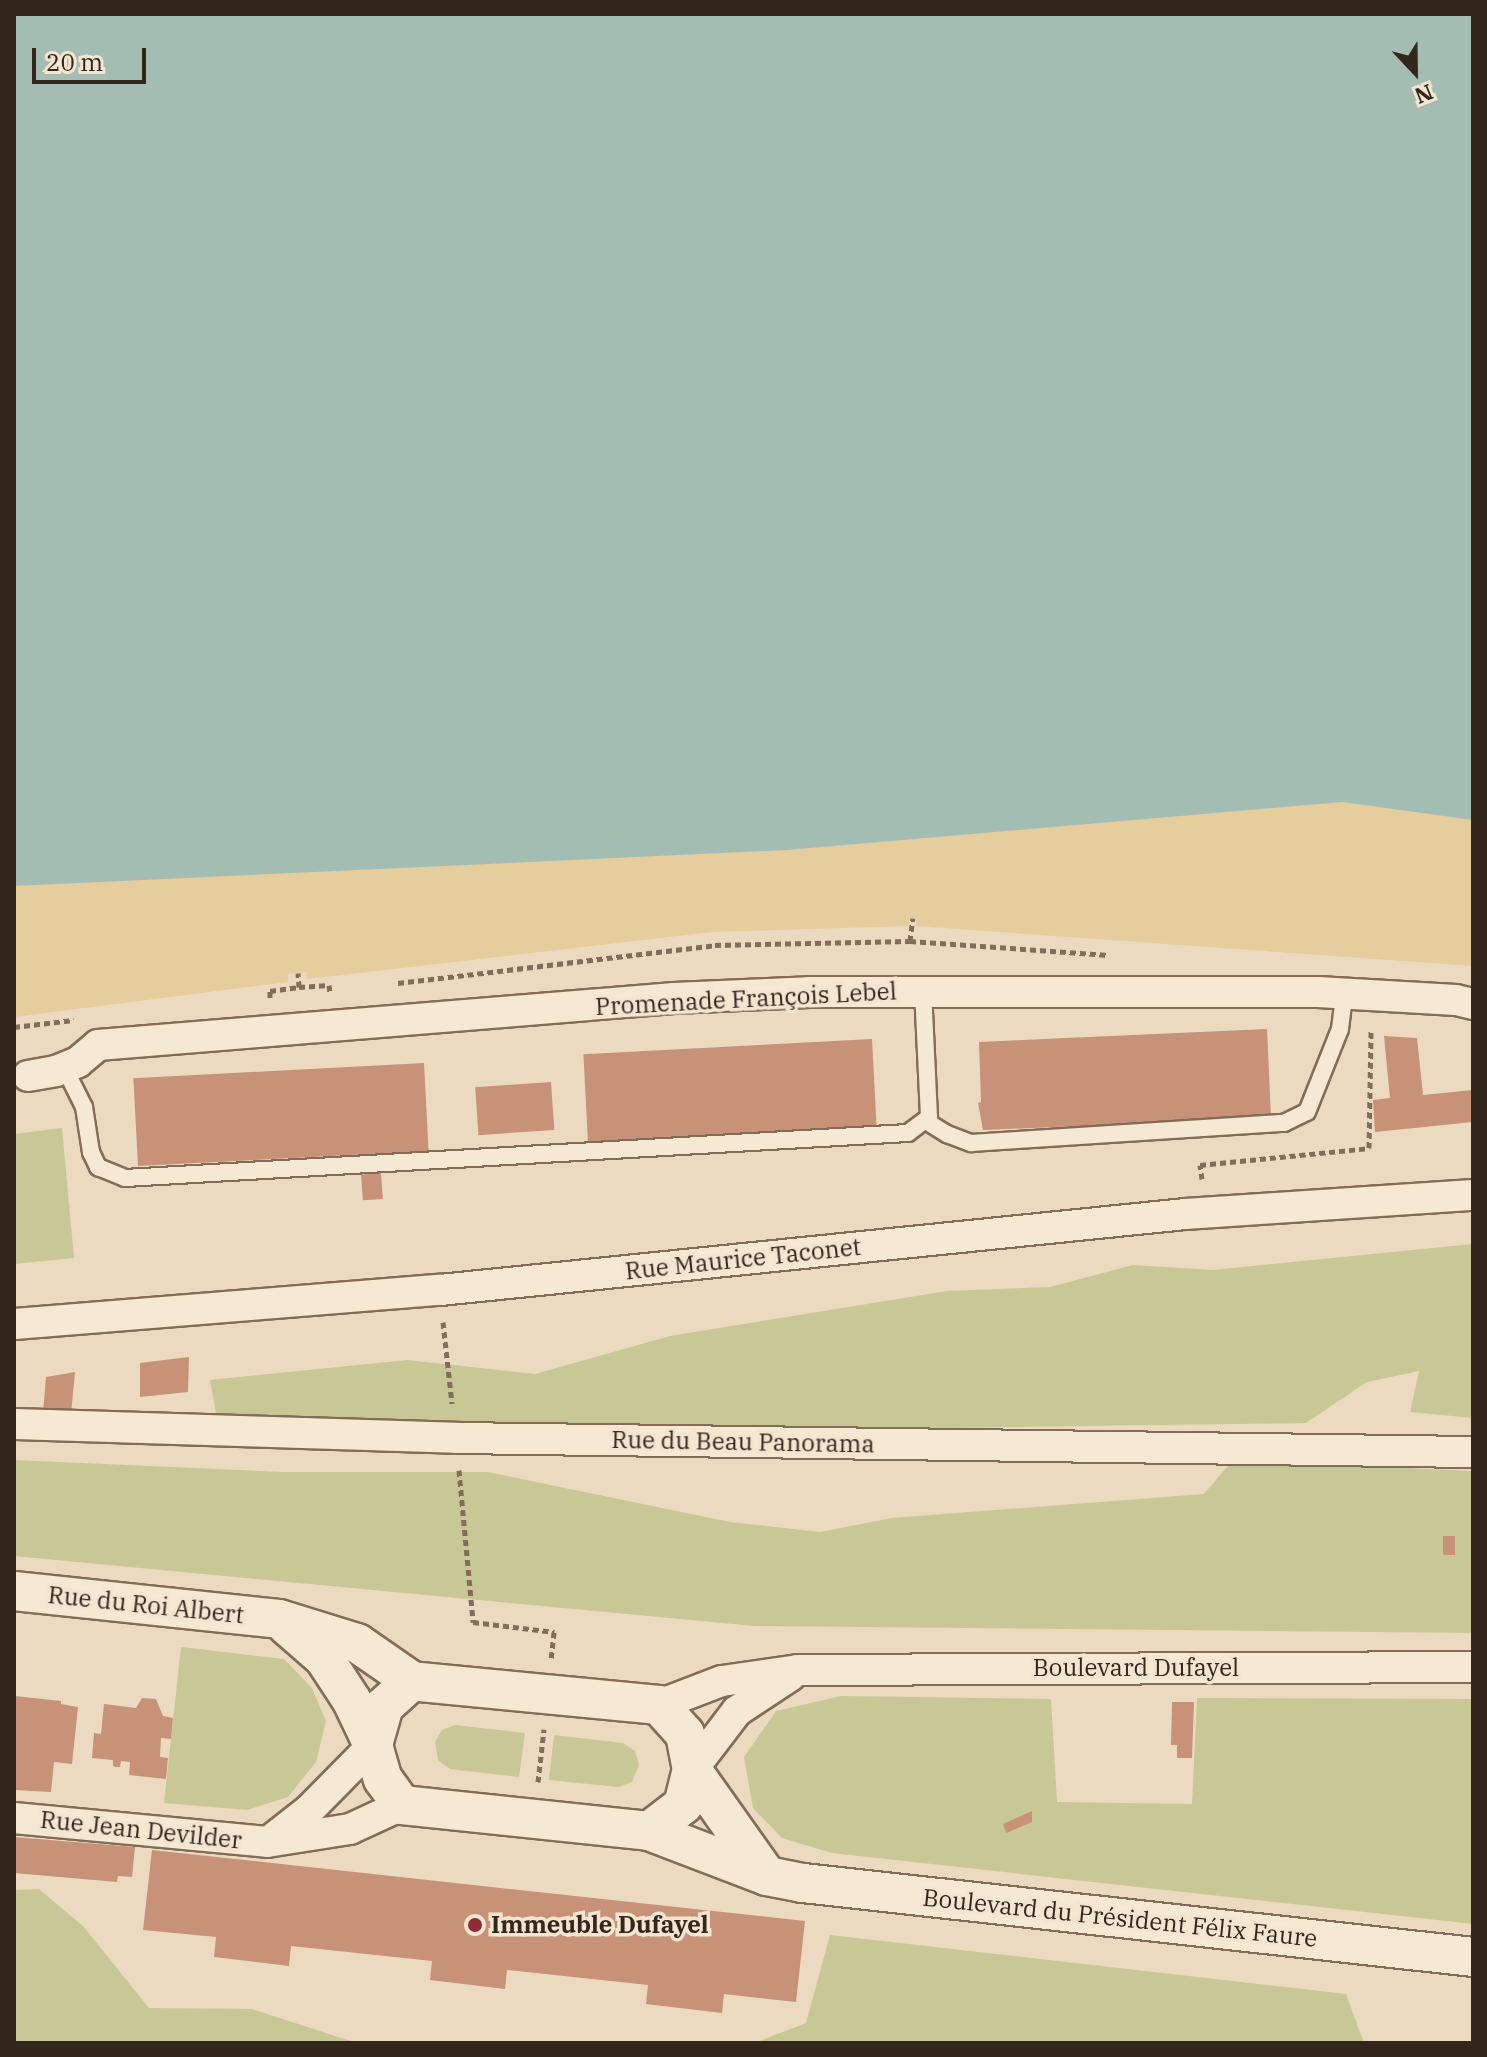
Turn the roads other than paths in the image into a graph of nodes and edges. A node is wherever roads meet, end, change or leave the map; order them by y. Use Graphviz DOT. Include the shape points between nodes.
graph roads {
  1 [pos="923,991"];
  2 [pos="1358,995"];
  3 [pos="1473,1004"];
  4 [pos="64,1067"];
  5 [pos="28,1076"];
  6 [pos="926,1121"];
  7 [pos="1473,1195"];
  8 [pos="14,1324"];
  9 [pos="14,1424"];
  10 [pos="1473,1452"];
  11 [pos="14,1591"];
  12 [pos="279,1619"];
  13 [pos="1473,1667"];
  14 [pos="798,1670"];
  15 [pos="412,1681"];
  16 [pos="659,1705"];
  17 [pos="373,1745"];
  18 [pos="692,1770"];
  19 [pos="402,1805"];
  20 [pos="14,1818"];
  21 [pos="649,1831"];
  22 [pos="267,1842"];
  23 [pos="767,1876"];
  24 [pos="1473,1957"];
  1 -- 2 [label="street, Promenade François Lebel"];
  1 -- 4 [label="street, Promenade François Lebel" via="674,998 98,1045"];
  1 -- 6 [label="lane"];
  2 -- 3 [label="street, Promenade François Lebel"];
  2 -- 6 [label="lane" via="1307,1112 1284,1123 971,1143"];
  4 -- 5 [label="street, Promenade François Lebel"];
  4 -- 6 [label="lane" via="84,1107 98,1167 125,1178 908,1133"];
  7 -- 8 [label="street, Rue Maurice Taconet" via="1185,1214 440,1290"];
  9 -- 10 [label="street, Rue du Beau Panorama" via="441,1438"];
  11 -- 12 [label="street, Rue du Roi Albert"];
  12 -- 15 [label="street, Rue du Roi Albert" via="357,1643"];
  12 -- 17 [label="street" via="324,1658"];
  13 -- 14 [label="street, Boulevard Dufayel"];
  14 -- 16 [label="street, Boulevard Dufayel" via="722,1681"];
  14 -- 18 [label="street" via="737,1711"];
  15 -- 16 [label="street"];
  15 -- 17 [label="street" via="384,1706"];
  16 -- 18 [label="street" via="685,1734"];
  17 -- 19 [label="street" via="383,1779"];
  17 -- 22 [label="street, Rue Jean Devilder" via="309,1810"];
  18 -- 21 [label="street" via="683,1805"];
  18 -- 23 [label="street"];
  19 -- 21 [label="street, Boulevard du Président Félix Faure"];
  19 -- 22 [label="street, Rue Jean Devilder" via="350,1829"];
  20 -- 22 [label="street, Rue Jean Devilder"];
  21 -- 23 [label="street, Boulevard du Président Félix Faure"];
  23 -- 24 [label="street, Boulevard du Président Félix Faure"];
}
